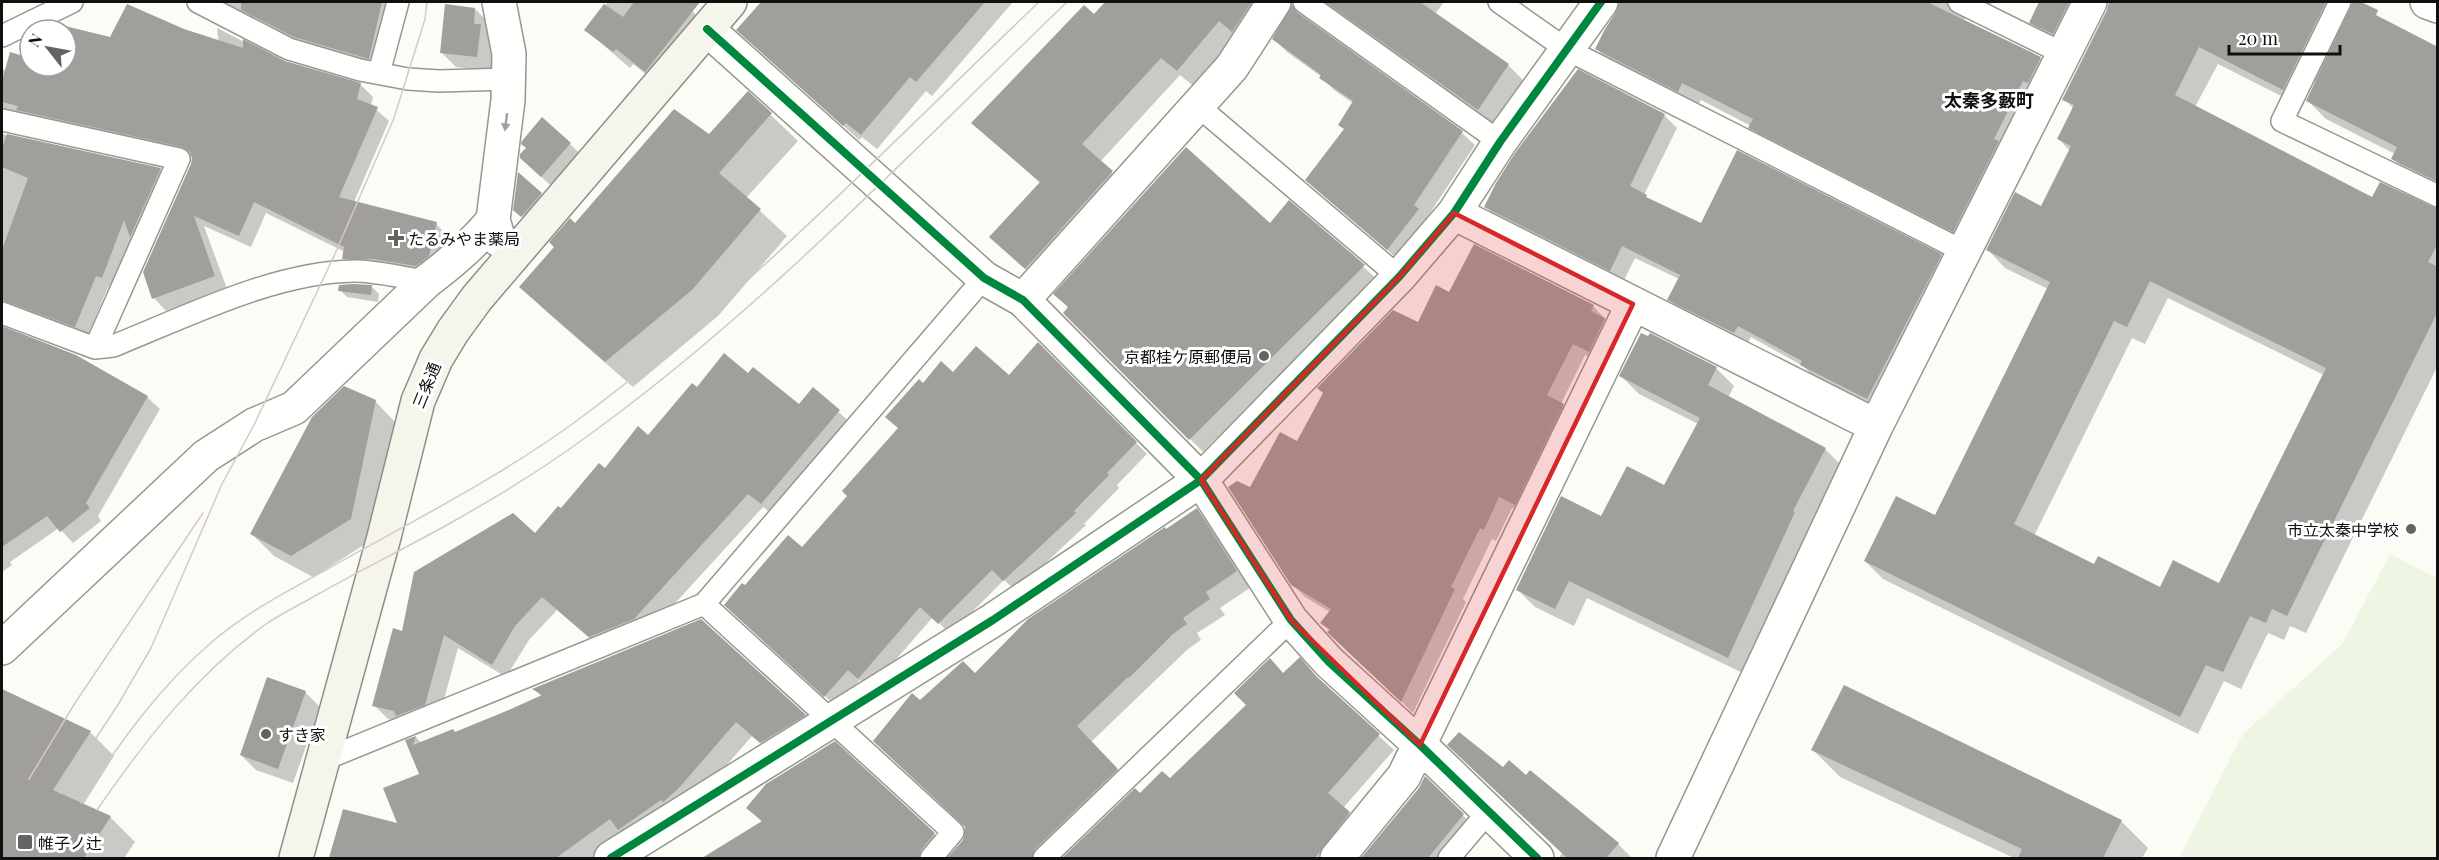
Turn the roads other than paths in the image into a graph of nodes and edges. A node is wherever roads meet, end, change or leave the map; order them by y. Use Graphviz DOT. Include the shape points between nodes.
graph roads {
  1 [pos="72,2"];
  2 [pos="203,2"];
  3 [pos="398,2"];
  4 [pos="499,2"];
  5 [pos="730,2"];
  6 [pos="1274,2"];
  7 [pos="1304,2"];
  8 [pos="1499,2"];
  9 [pos="1601,2"];
  10 [pos="1959,2"];
  11 [pos="2090,2"];
  12 [pos="2340,2"];
  13 [pos="2427,2"];
  14 [pos="2438,6"];
  15 [pos="707,29"];
  16 [pos="2,36"];
  17 [pos="1566,49"];
  18 [pos="2064,54"];
  19 [pos="379,73"];
  20 [pos="508,79"];
  21 [pos="1198,106"];
  22 [pos="2,120"];
  23 [pos="1500,142"];
  24 [pos="2438,196"];
  25 [pos="1454,213"];
  26 [pos="493,220"];
  27 [pos="1965,252"];
  28 [pos="510,262"];
  29 [pos="438,273"];
  30 [pos="1399,277"];
  31 [pos="984,278"];
  32 [pos="477,298"];
  33 [pos="1023,300"];
  34 [pos="1633,304"];
  35 [pos="2,313"];
  36 [pos="94,348"];
  37 [pos="1876,426"];
  38 [pos="1201,480"];
  39 [pos="704,604"];
  40 [pos="1291,620"];
  41 [pos="2,648"];
  42 [pos="831,721"];
  43 [pos="1420,745"];
  44 [pos="323,760"];
  45 [pos="1488,812"];
  46 [pos="296,858"];
  47 [pos="611,858"];
  48 [pos="931,858"];
  49 [pos="1044,858"];
  50 [pos="1337,858"];
  51 [pos="1449,858"];
  52 [pos="1537,858"];
  53 [pos="1673,858"];
  1 -- 16 [label="lane"];
  2 -- 19 [label="lane" via="289,50"];
  3 -- 19 [label="lane"];
  4 -- 20 [label="street" via="509,54"];
  5 -- 15 [label="main road, 三条通"];
  6 -- 21 [label="street" via="1232,67"];
  7 -- 23 [label="lane"];
  8 -- 17 [label="lane"];
  9 -- 17 [label="street"];
  10 -- 18 [label="lane"];
  11 -- 18 [label="street"];
  12 -- 24 [label="lane" via="2282,121"];
  13 -- 14 [label="street"];
  15 -- 28 [label="main road, 三条通"];
  15 -- 31 [label="street"];
  17 -- 23 [label="street"];
  17 -- 27 [label="lane"];
  18 -- 27 [label="street"];
  19 -- 20 [label="lane" via="440,81"];
  20 -- 26 [label="street, one-way"];
  21 -- 30 [label="lane"];
  21 -- 33 [label="street"];
  22 -- 36 [label="lane" via="179,159"];
  23 -- 25 [label="street"];
  25 -- 30 [label="street"];
  25 -- 34 [label="street"];
  26 -- 28 [label="street"];
  26 -- 29 [label="street"];
  27 -- 37 [label="street"];
  28 -- 29 [label="street" via="463,257"];
  28 -- 32 [label="main road, 三条通"];
  29 -- 32 [label="street" via="463,271"];
  29 -- 36 [label="lane" via="356,271 294,278 113,346"];
  29 -- 41 [label="street" via="294,408 254,424 206,456"];
  30 -- 38 [label="street"];
  31 -- 33 [label="street"];
  31 -- 39 [label="lane"];
  32 -- 44 [label="main road, 三条通" via="447,340 418,401"];
  33 -- 38 [label="street"];
  34 -- 37 [label="street"];
  34 -- 43 [label="street"];
  35 -- 36 [label="lane"];
  37 -- 53 [label="street"];
  38 -- 40 [label="street"];
  38 -- 42 [label="street" via="993,620"];
  39 -- 42 [label="lane"];
  39 -- 44 [label="lane"];
  40 -- 43 [label="street" via="1329,662"];
  40 -- 49 [label="lane"];
  42 -- 47 [label="street"];
  42 -- 48 [label="lane" via="952,832"];
  43 -- 45 [label="street"];
  43 -- 50 [label="street" via="1404,776"];
  44 -- 46 [label="main road, 三条通"];
  45 -- 51 [label="lane"];
  45 -- 52 [label="street"];
}
